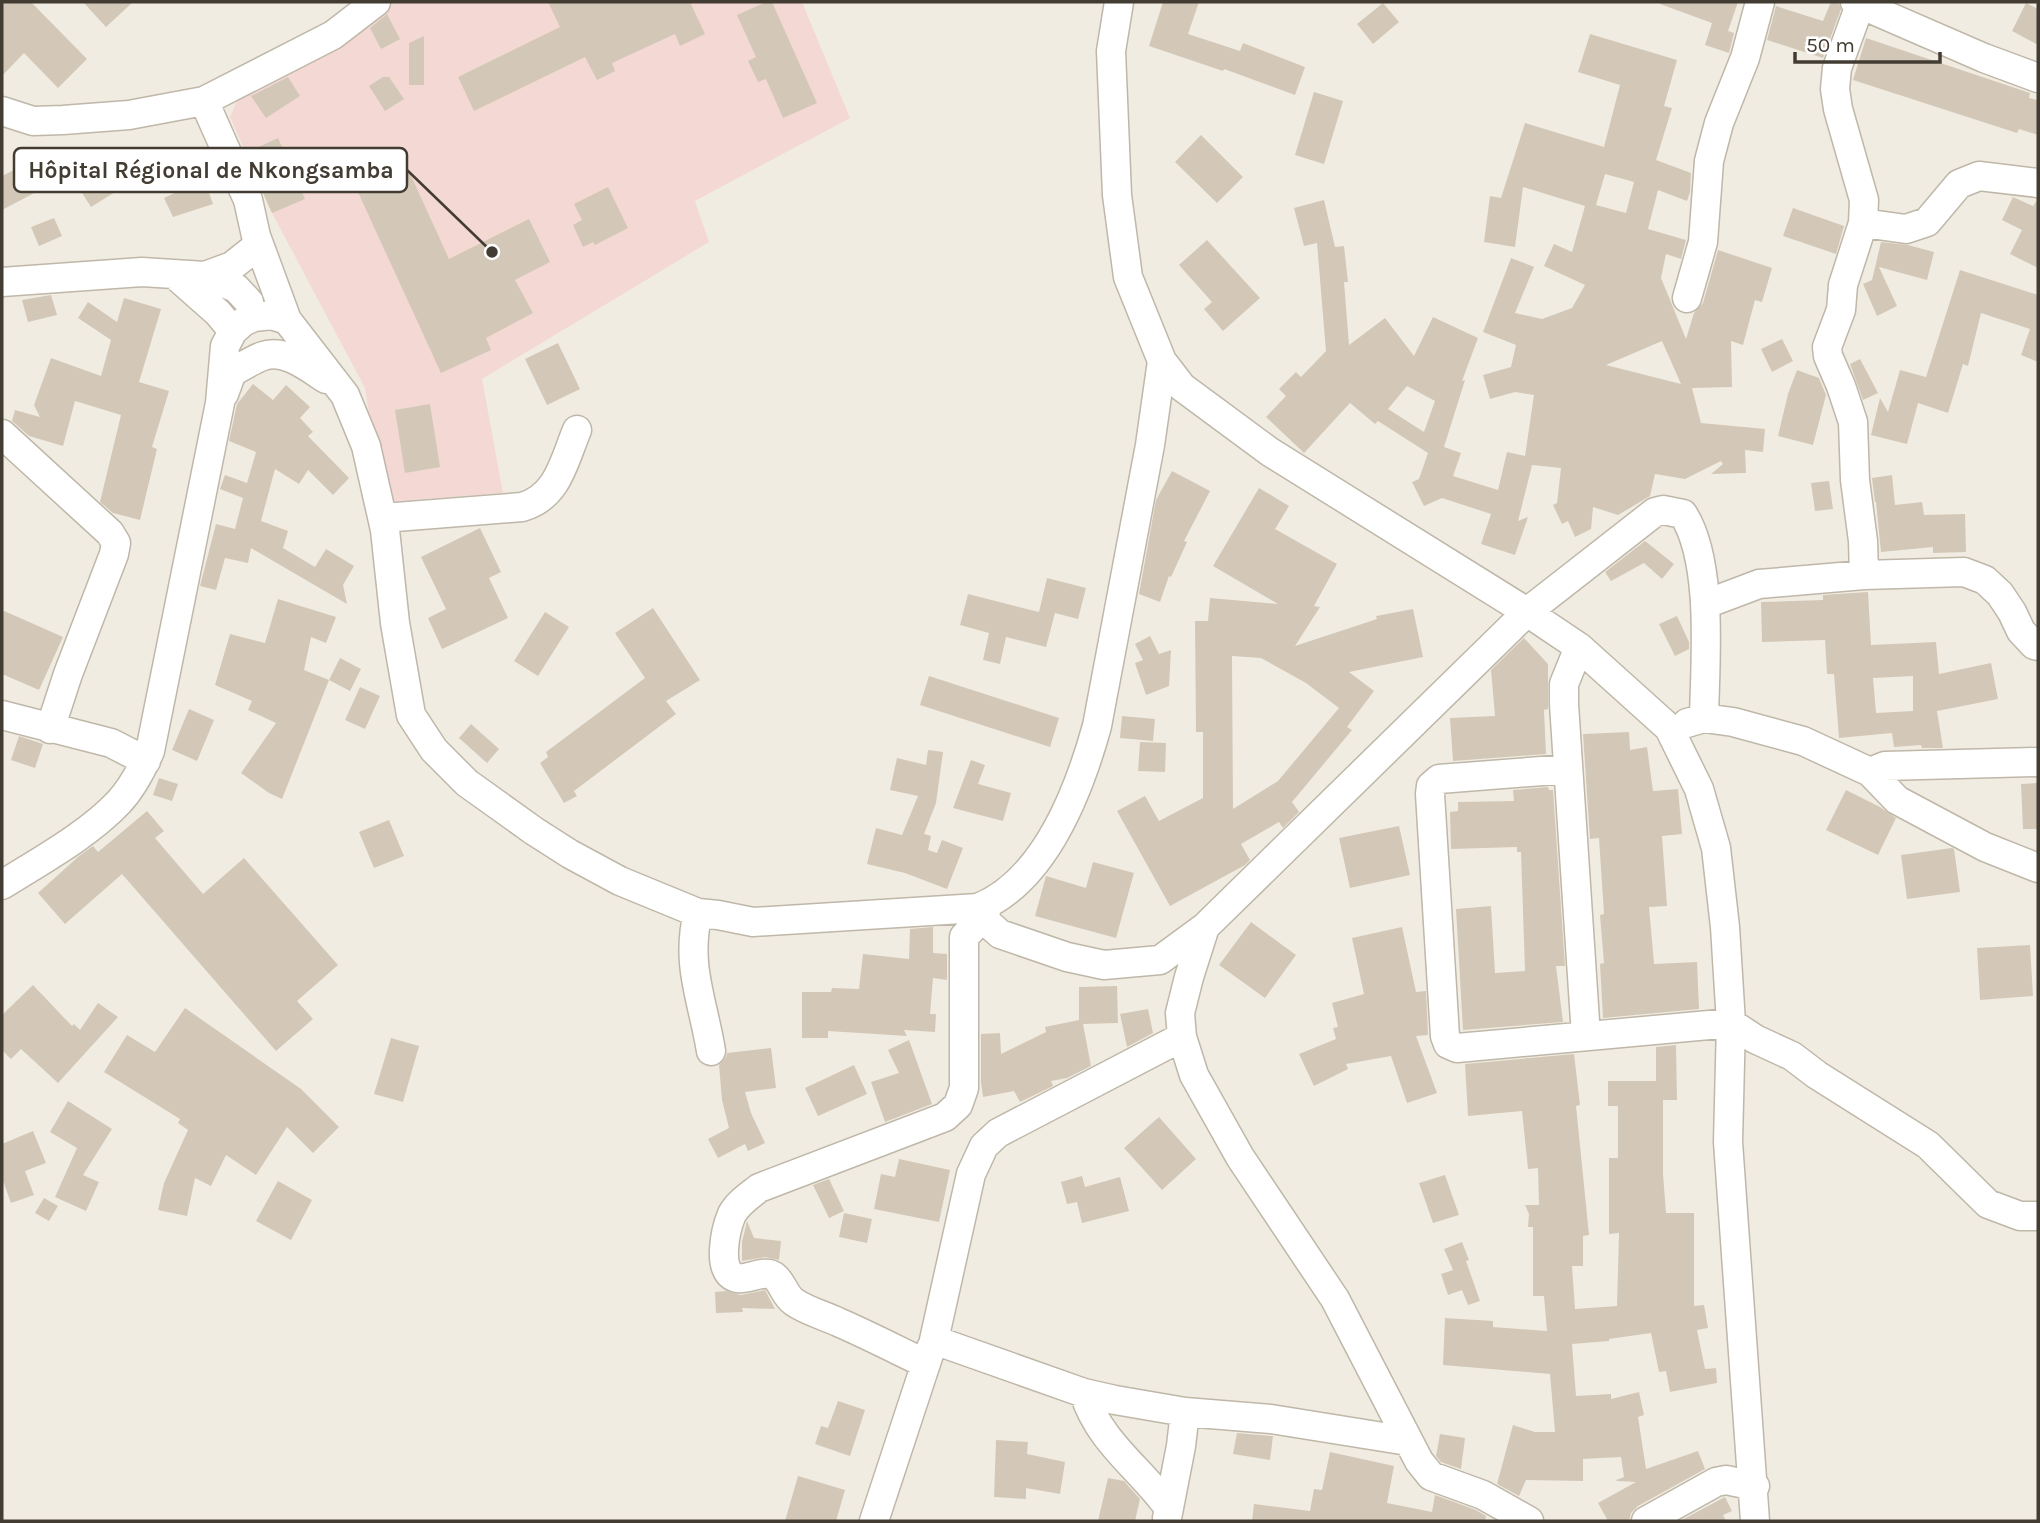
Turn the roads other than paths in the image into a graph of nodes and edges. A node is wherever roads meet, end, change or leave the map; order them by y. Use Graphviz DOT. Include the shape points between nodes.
graph roads {
  1 [pos="348,2"];
  2 [pos="376,2"];
  3 [pos="1119,2"];
  4 [pos="1760,2"];
  5 [pos="1859,2"];
  6 [pos="333,35"];
  7 [pos="2038,78"];
  8 [pos="204,101"];
  9 [pos="2,111"];
  10 [pos="2038,183"];
  11 [pos="1863,223"];
  12 [pos="254,243"];
  13 [pos="175,275"];
  14 [pos="205,276"];
  15 [pos="2,282"];
  16 [pos="1686,298"];
  17 [pos="245,317"];
  18 [pos="287,320"];
  19 [pos="265,355"];
  20 [pos="1161,361"];
  21 [pos="338,387"];
  22 [pos="220,403"];
  23 [pos="576,430"];
  24 [pos="2,434"];
  25 [pos="385,530"];
  26 [pos="1864,575"];
  27 [pos="1706,604"];
  28 [pos="1527,612"];
  29 [pos="2038,646"];
  30 [pos="1579,647"];
  31 [pos="2,715"];
  32 [pos="1704,718"];
  33 [pos="1669,728"];
  34 [pos="50,729"];
  35 [pos="146,761"];
  36 [pos="2038,762"];
  37 [pos="1569,769"];
  38 [pos="1870,772"];
  39 [pos="2038,868"];
  40 [pos="2,885"];
  41 [pos="985,911"];
  42 [pos="698,913"];
  43 [pos="1205,927"];
  44 [pos="1731,1023"];
  45 [pos="1182,1037"];
  46 [pos="1586,1037"];
  47 [pos="711,1051"];
  48 [pos="2038,1216"];
  49 [pos="930,1352"];
  50 [pos="1084,1393"];
  51 [pos="1185,1412"];
  52 [pos="1408,1441"];
  53 [pos="1755,1486"];
  54 [pos="1167,1514"];
  55 [pos="874,1521"];
  56 [pos="1529,1521"];
  57 [pos="1646,1521"];
  58 [pos="1755,1521"];
  1 -- 6 [label="street"];
  2 -- 6 [label="street"];
  3 -- 20 [label="street" via="1111,51 1117,195 1128,277"];
  4 -- 16 [label="street" via="1745,58 1719,123 1710,161 1703,242"];
  5 -- 7 [label="street"];
  5 -- 11 [label="street" via="1835,89 1864,200"];
  6 -- 8 [label="street"];
  8 -- 9 [label="street" via="63,121 33,121"];
  8 -- 12 [label="street" via="248,200"];
  10 -- 11 [label="street" via="1979,176 1959,184 1927,222 1906,229"];
  11 -- 26 [label="street" via="1827,347 1853,422"];
  12 -- 14 [label="street" via="232,266"];
  12 -- 17 [label="street"];
  12 -- 18 [label="street"];
  13 -- 14 [label="street"];
  13 -- 15 [label="street" via="103,273"];
  13 -- 17 [label="street" via="218,313"];
  14 -- 17 [label="street" via="236,288"];
  17 -- 18 [label="street" via="271,315"];
  17 -- 19 [label="street"];
  17 -- 22 [label="street" via="225,346"];
  18 -- 21 [label="street"];
  19 -- 21 [label="street" via="279,354 300,363"];
  19 -- 22 [label="street" via="232,372"];
  20 -- 28 [label="street" via="1182,387 1270,452"];
  20 -- 41 [label="street" via="1150,445 1087,763 1042,854"];
  21 -- 25 [label="street" via="366,446"];
  22 -- 35 [label="street"];
  23 -- 25 [label="street" via="555,485 535,503 383,518"];
  24 -- 34 [label="street" via="116,543"];
  25 -- 42 [label="street" via="411,715 434,750 467,783 570,854 620,881"];
  26 -- 27 [label="street" via="1759,584"];
  26 -- 29 [label="street" via="1964,572 1985,580 2006,603 2021,631"];
  27 -- 28 [label="street" via="1690,524 1683,514 1663,510"];
  27 -- 32 [label="street"];
  28 -- 30 [label="street"];
  28 -- 43 [label="street"];
  30 -- 33 [label="street"];
  30 -- 37 [label="street" via="1564,684"];
  31 -- 34 [label="street"];
  32 -- 33 [label="street"];
  32 -- 38 [label="street" via="1803,741"];
  33 -- 44 [label="street" via="1699,789 1716,848"];
  34 -- 35 [label="street" via="111,743"];
  35 -- 40 [label="street" via="119,803 104,816"];
  36 -- 38 [label="street" via="1885,766"];
  37 -- 46 [label="street"];
  37 -- 46 [label="street" via="1439,779 1431,786 1444,1036 1457,1048"];
  38 -- 39 [label="street" via="1897,800 1985,848"];
  41 -- 42 [label="street" via="753,922"];
  41 -- 43 [label="street" via="1000,934 1104,965 1160,960"];
  41 -- 49 [label="street" via="964,937 964,1088 958,1105 945,1117 759,1188 733,1213 723,1255 731,1275 775,1276 789,1299 801,1306"];
  42 -- 47 [label="street" via="692,957"];
  43 -- 45 [label="street" via="1181,1013"];
  44 -- 46 [label="street"];
  44 -- 48 [label="street" via="1792,1056 1928,1144 1988,1204 2020,1216"];
  44 -- 53 [label="street" via="1728,1142"];
  45 -- 49 [label="street" via="998,1133 984,1146 971,1174"];
  45 -- 52 [label="street" via="1210,1105 1335,1299"];
  49 -- 50 [label="street"];
  49 -- 55 [label="street"];
  50 -- 51 [label="street"];
  50 -- 54 [label="street" via="1109,1441 1155,1489"];
  51 -- 52 [label="street" via="1270,1419"];
  51 -- 54 [label="street"];
  52 -- 56 [label="street" via="1430,1476 1483,1495"];
  53 -- 57 [label="street" via="1716,1482"];
  53 -- 58 [label="street"];
}
